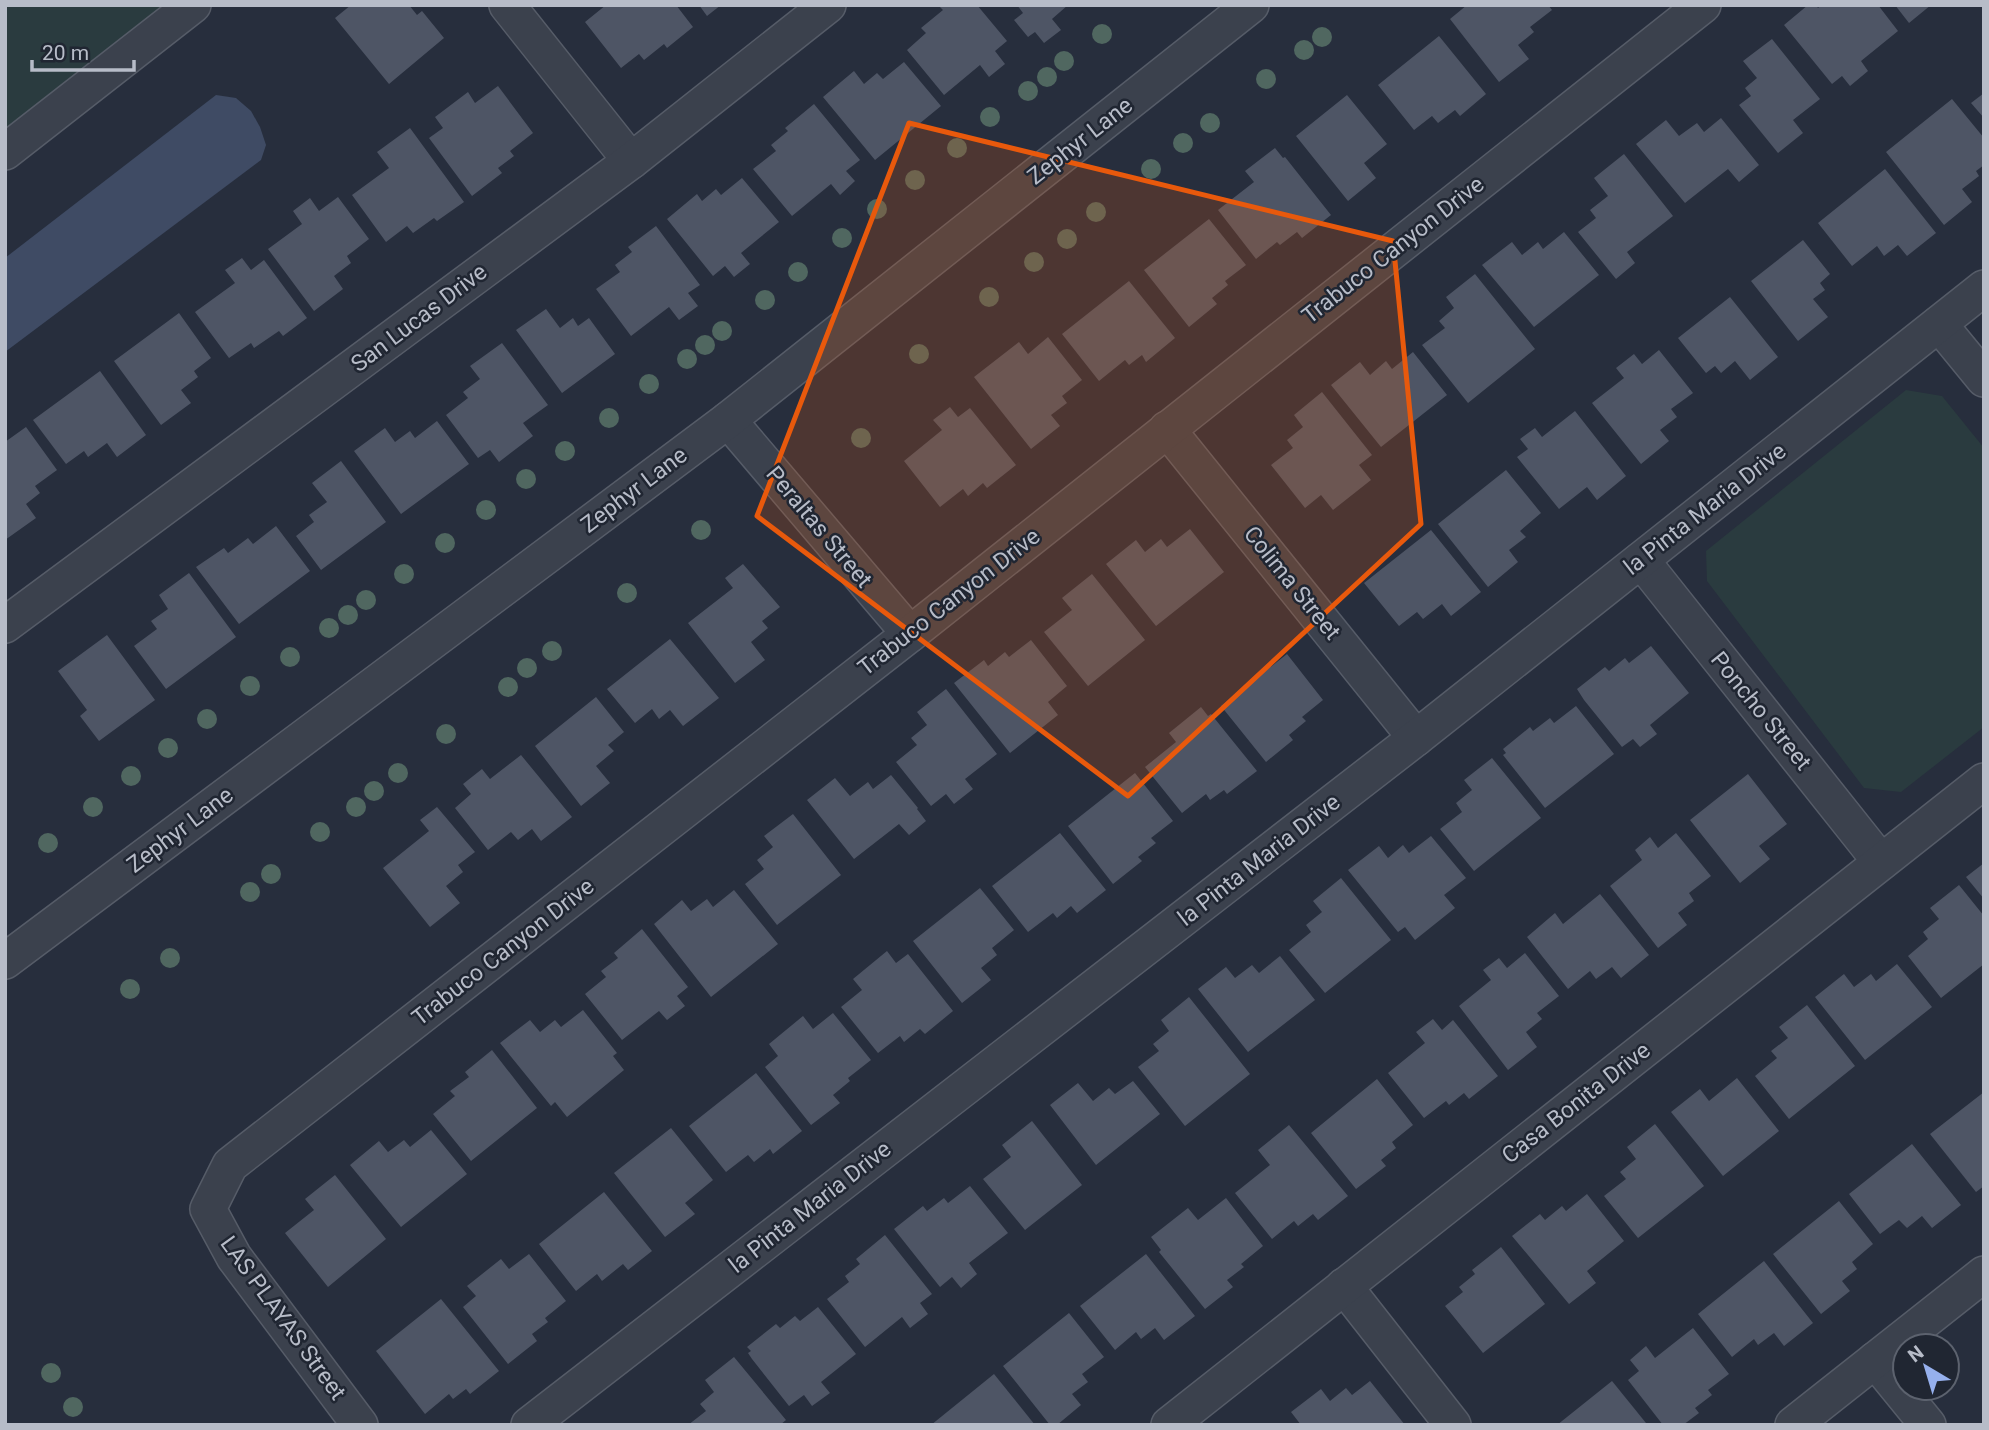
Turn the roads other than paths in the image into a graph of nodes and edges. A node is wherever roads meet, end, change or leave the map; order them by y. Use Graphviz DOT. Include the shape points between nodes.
graph roads {
  1 [pos="193,5"];
  2 [pos="507,5"];
  3 [pos="828,5"];
  4 [pos="1251,5"];
  5 [pos="1703,5"];
  6 [pos="5,152"];
  7 [pos="631,161"];
  8 [pos="1984,288"];
  9 [pos="1939,324"];
  10 [pos="1984,379"];
  11 [pos="728,420"];
  12 [pos="1167,429"];
  13 [pos="1641,560"];
  14 [pos="5,625"];
  15 [pos="910,634"];
  16 [pos="1416,738"];
  17 [pos="1984,781"];
  18 [pos="1881,862"];
  19 [pos="5,961"];
  20 [pos="208,1209"];
  21 [pos="1984,1274"];
  22 [pos="1345,1286"];
  23 [pos="1875,1360"];
  24 [pos="360,1425"];
  25 [pos="529,1425"];
  26 [pos="1169,1425"];
  27 [pos="1453,1425"];
  28 [pos="1793,1425"];
  29 [pos="1928,1425"];
  1 -- 6 [label="street"];
  2 -- 7 [label="street"];
  3 -- 7 [label="street, San Lucas Drive"];
  4 -- 11 [label="street, Zephyr Lane"];
  5 -- 12 [label="street, Trabuco Canyon Drive"];
  7 -- 14 [label="street, San Lucas Drive"];
  8 -- 9 [label="street, la Pinta Maria Drive"];
  9 -- 10 [label="street"];
  9 -- 13 [label="street, la Pinta Maria Drive"];
  11 -- 15 [label="street, Peraltas Street"];
  11 -- 19 [label="street, Zephyr Lane"];
  12 -- 15 [label="street, Trabuco Canyon Drive"];
  12 -- 16 [label="street, Colima Street"];
  13 -- 16 [label="street, la Pinta Maria Drive"];
  13 -- 18 [label="street, Poncho Street"];
  15 -- 20 [label="street, Trabuco Canyon Drive" via="230,1165"];
  16 -- 25 [label="street, la Pinta Maria Drive"];
  17 -- 18 [label="street, Casa Bonita Drive"];
  18 -- 22 [label="street, Casa Bonita Drive"];
  20 -- 24 [label="street, LAS PLAYAS Street" via="234,1257"];
  21 -- 23 [label="street"];
  22 -- 26 [label="street, Casa Bonita Drive"];
  22 -- 27 [label="street"];
  23 -- 28 [label="street"];
  23 -- 29 [label="street"];
}
